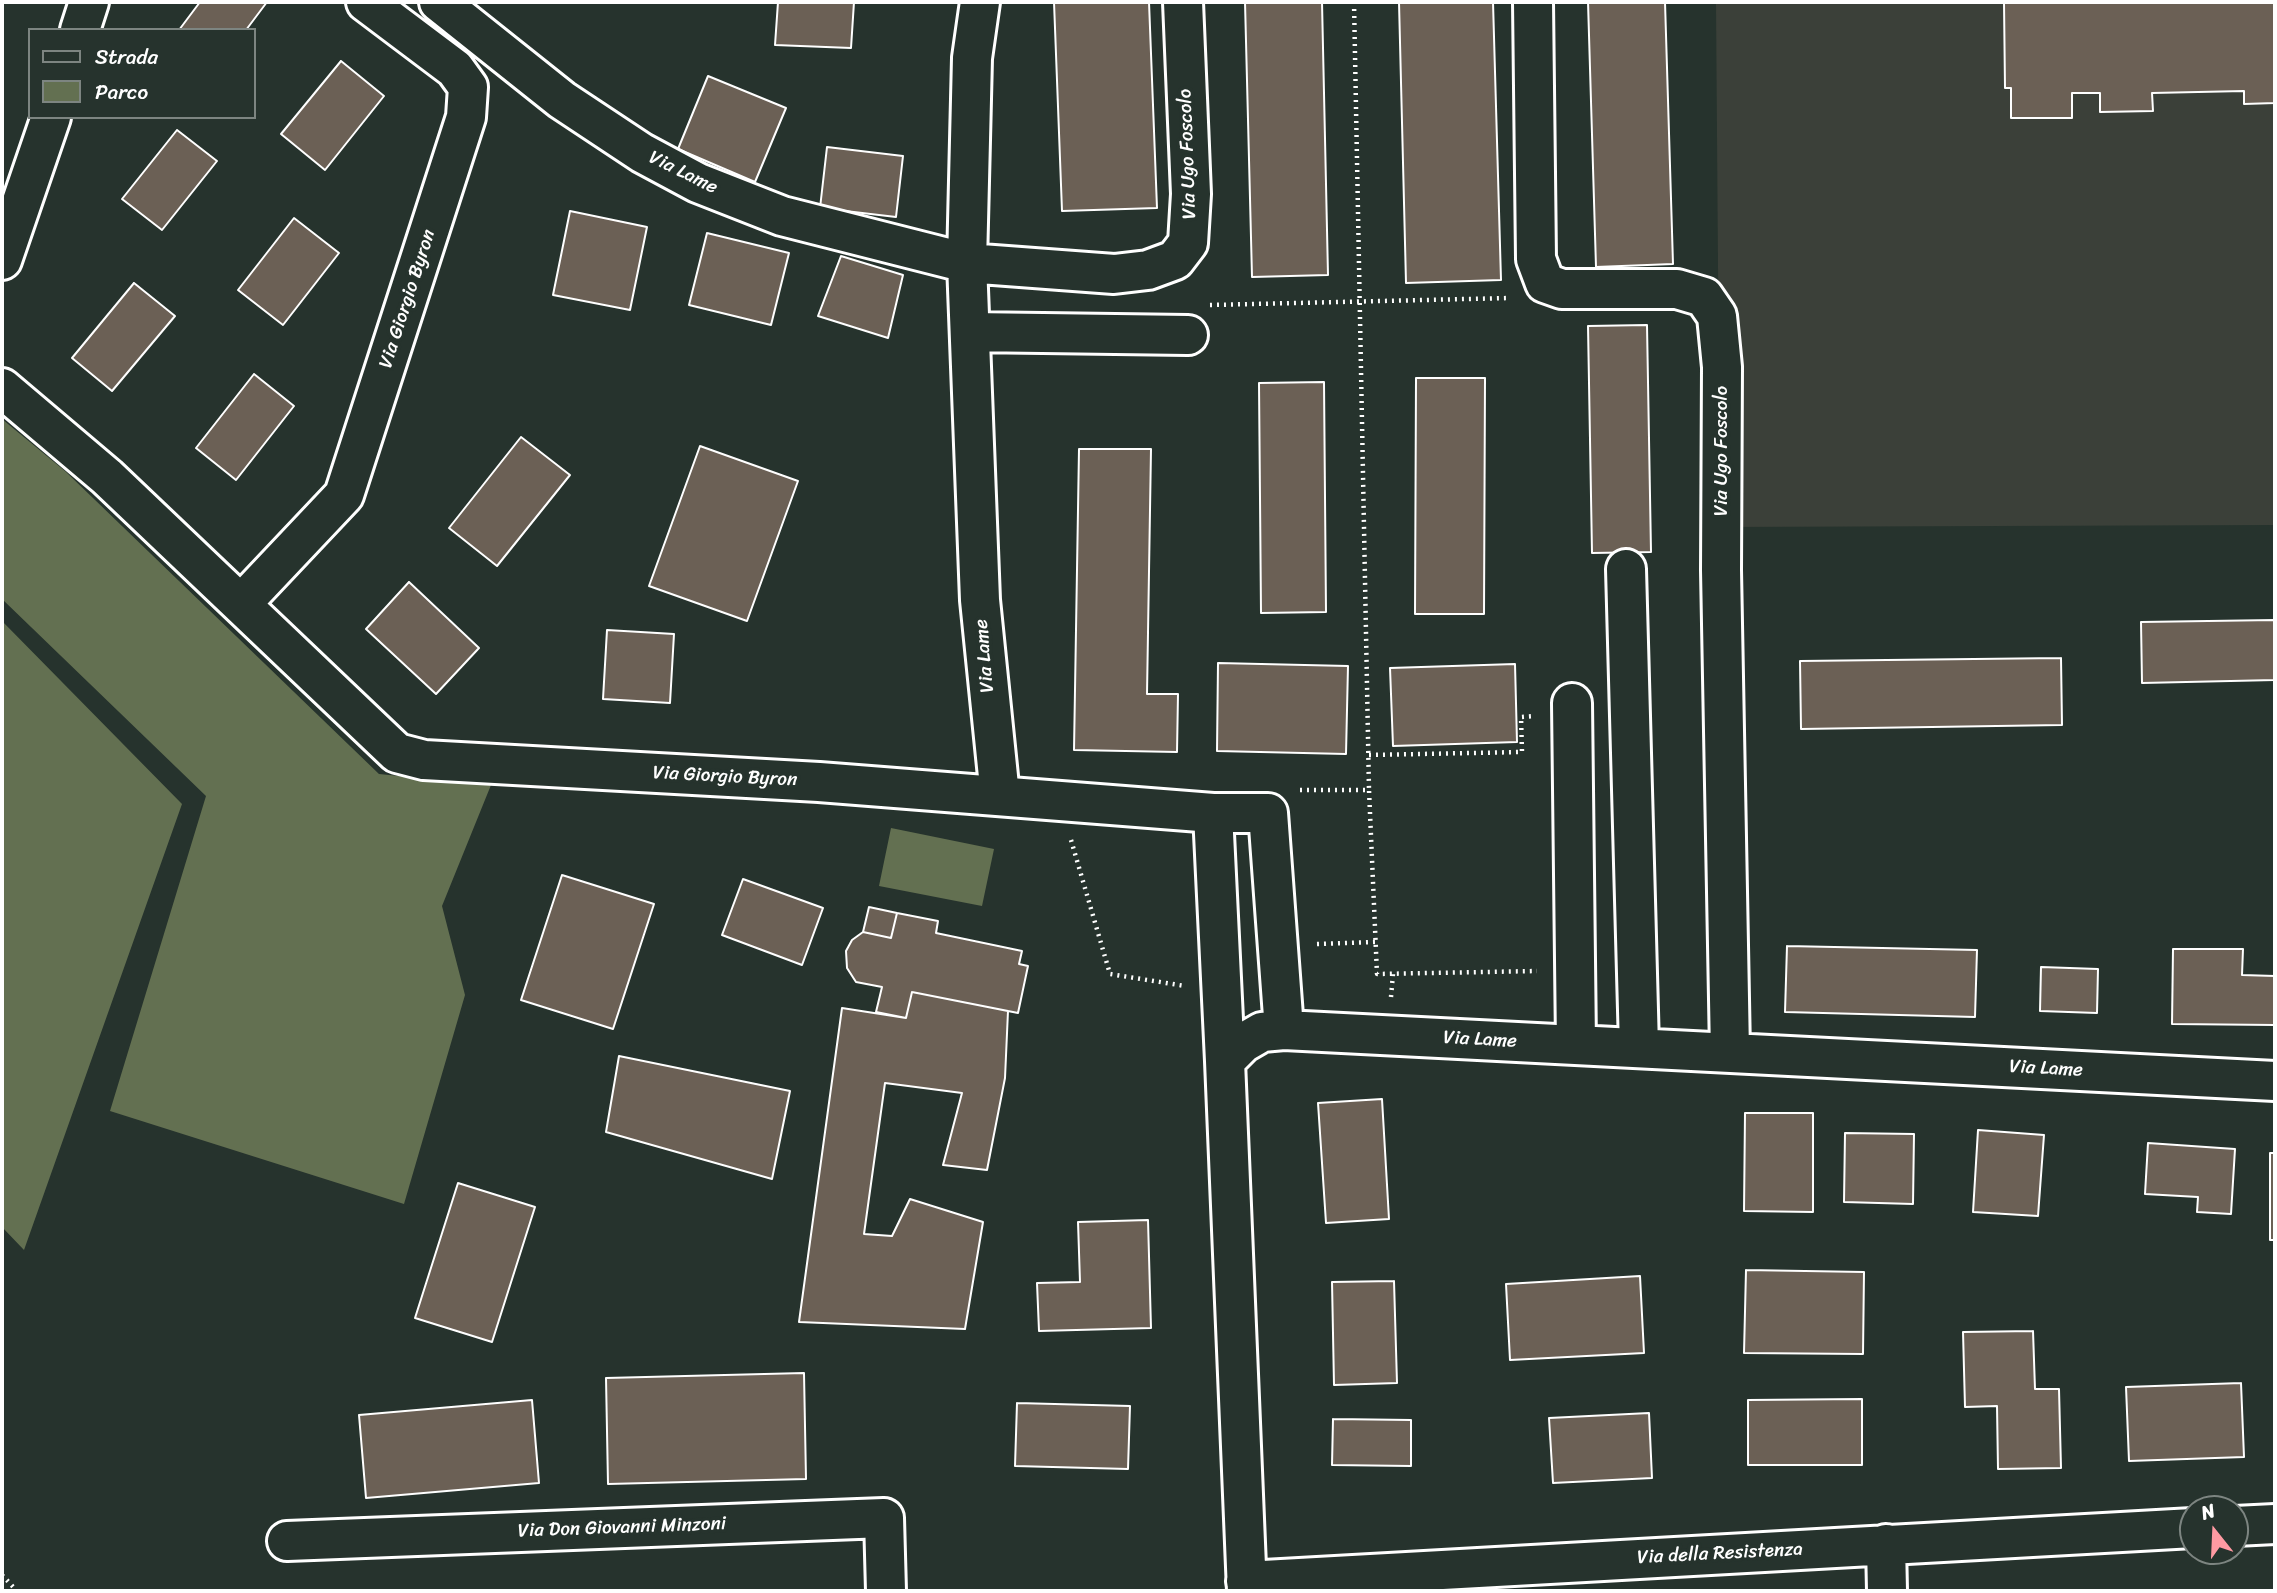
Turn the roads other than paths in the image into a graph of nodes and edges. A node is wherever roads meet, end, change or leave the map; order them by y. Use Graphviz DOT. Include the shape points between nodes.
graph roads {
  1 [pos="89,2"];
  2 [pos="366,2"];
  3 [pos="439,2"];
  4 [pos="979,2"];
  5 [pos="1183,2"];
  6 [pos="1533,2"];
  7 [pos="81,28"];
  8 [pos="50,119"];
  9 [pos="2,260"];
  10 [pos="967,263"];
  11 [pos="1195,320"];
  12 [pos="970,332"];
  13 [pos="2,388"];
  14 [pos="1626,569"];
  15 [pos="242,603"];
  16 [pos="1572,709"];
  17 [pos="999,796"];
  18 [pos="1213,813"];
  19 [pos="1284,1030"];
  20 [pos="1576,1045"];
  21 [pos="1639,1047"];
  22 [pos="1730,1052"];
  23 [pos="1225,1061"];
  24 [pos="2275,1080"];
  25 [pos="2275,1524"];
  26 [pos="2249,1525"];
  27 [pos="2179,1529"];
  28 [pos="287,1541"];
  29 [pos="1886,1544"];
  30 [pos="1247,1586"];
  31 [pos="886,1591"];
  32 [pos="1887,1591"];
  1 -- 7 [label="street"];
  2 -- 15 [label="street, Via Giorgio Byron" via="455,69 468,87 466,117 344,495"];
  3 -- 10 [label="street, Via Lame" via="562,100 642,153 698,183 782,216"];
  4 -- 10 [label="street, Via Lame" via="972,58"];
  5 -- 10 [label="street, Via Ugo Foscolo" via="1191,223 1188,243 1175,260 1148,270 1115,274"];
  6 -- 22 [label="street, Via Ugo Foscolo" via="1536,259 1545,283 1562,289 1677,289 1704,297 1717,316 1722,367"];
  8 -- 9 [label="street"];
  10 -- 12 [label="street, Via Lame"];
  11 -- 12 [label="street"];
  12 -- 17 [label="street, Via Lame" via="980,600"];
  13 -- 15 [label="street, Via Giorgio Byron" via="107,477"];
  14 -- 21 [label="street"];
  15 -- 17 [label="street, Via Giorgio Byron" via="397,752 424,760"];
  16 -- 20 [label="street"];
  17 -- 18 [label="street, Via Giorgio Byron"];
  18 -- 19 [label="street, Via Giorgio Byron" via="1268,813"];
  18 -- 23 [label="street"];
  19 -- 20 [label="street, Via Lame"];
  19 -- 23 [label="street, Via Lame" via="1262,1032"];
  20 -- 21 [label="street, Via Lame"];
  21 -- 22 [label="street, Via Lame"];
  22 -- 24 [label="street, Via Lame"];
  23 -- 30 [label="street"];
  25 -- 26 [label="street"];
  27 -- 29 [label="street, Via della Resistenza"];
  28 -- 31 [label="street, Via Don Giovanni Minzoni" via="884,1518"];
  29 -- 30 [label="street, Via della Resistenza"];
  29 -- 32 [label="street"];
}
